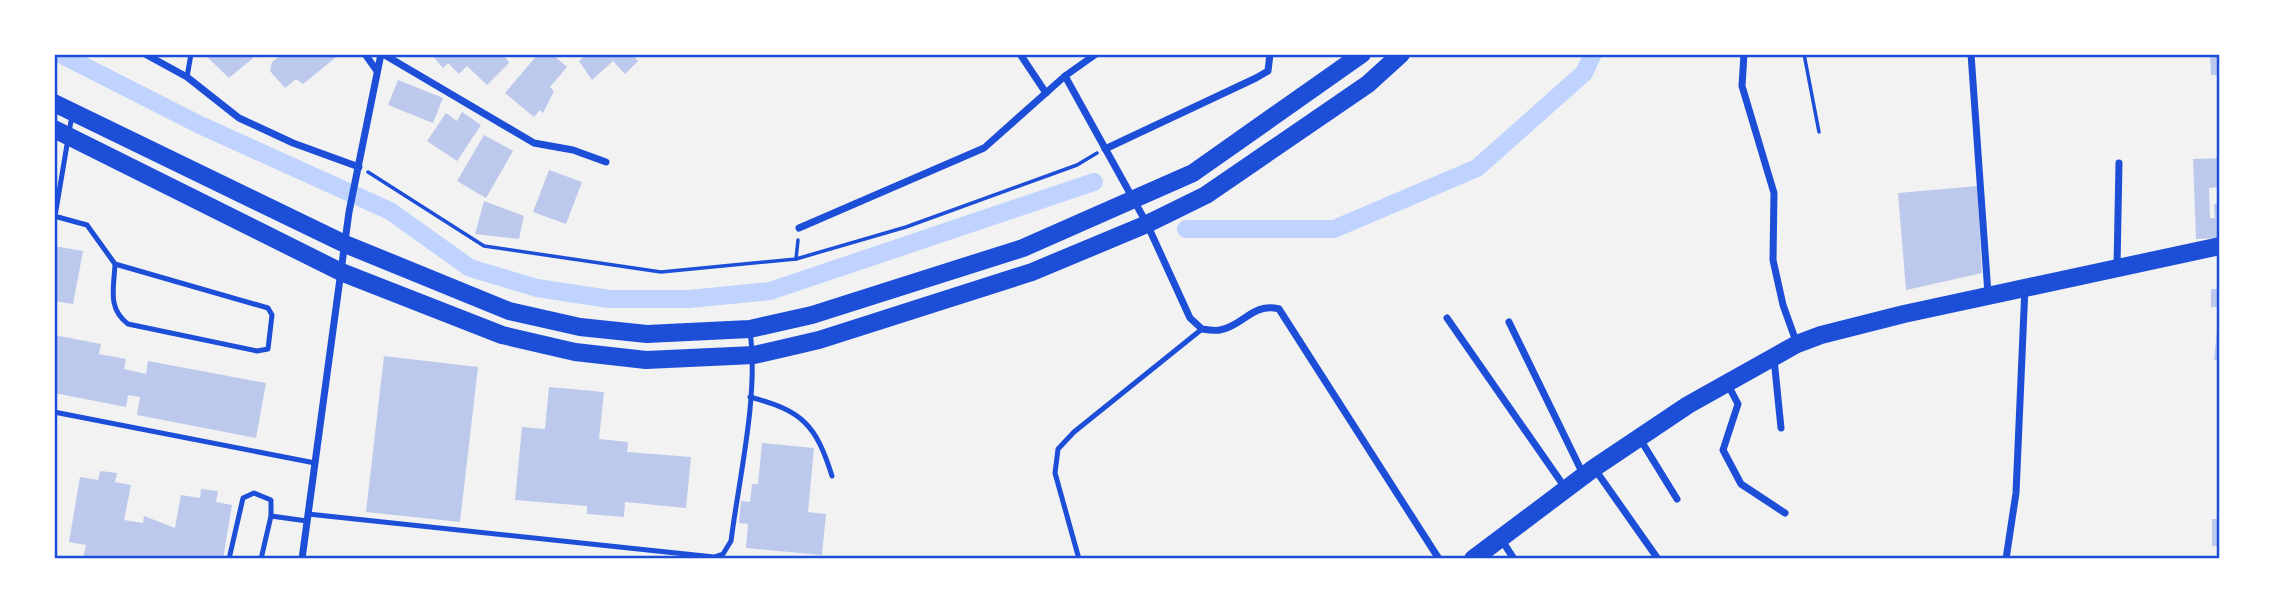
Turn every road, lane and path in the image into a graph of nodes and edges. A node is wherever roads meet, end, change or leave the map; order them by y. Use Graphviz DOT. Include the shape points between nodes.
graph roads {
  1 [pos="145,54"];
  2 [pos="191,54"];
  3 [pos="365,54"];
  4 [pos="382,54"];
  5 [pos="1020,54"];
  6 [pos="1097,54"];
  7 [pos="1270,54"];
  8 [pos="1362,54"];
  9 [pos="1401,54"];
  10 [pos="1744,54"];
  11 [pos="1804,54"];
  12 [pos="1971,54"];
  13 [pos="377,71"];
  14 [pos="1065,76"];
  15 [pos="187,77"];
  16 [pos="1045,93"];
  17 [pos="54,103"];
  18 [pos="72,112"];
  19 [pos="61,132"];
  20 [pos="1819,132"];
  21 [pos="1105,149"];
  22 [pos="606,162"];
  23 [pos="2119,163"];
  24 [pos="359,167"];
  25 [pos="1135,201"];
  26 [pos="55,216"];
  27 [pos="1147,224"];
  28 [pos="799,228"];
  29 [pos="345,244"];
  30 [pos="2220,246"];
  31 [pos="796,259"];
  32 [pos="115,264"];
  33 [pos="2118,268"];
  34 [pos="341,272"];
  35 [pos="2025,286"];
  36 [pos="1988,294"];
  37 [pos="1447,318"];
  38 [pos="1509,322"];
  39 [pos="750,329"];
  40 [pos="1202,330"];
  41 [pos="1797,344"];
  42 [pos="754,355"];
  43 [pos="1773,357"];
  44 [pos="1726,381"];
  45 [pos="750,397"];
  46 [pos="54,412"];
  47 [pos="1781,428"];
  48 [pos="1640,439"];
  49 [pos="315,463"];
  50 [pos="1589,472"];
  51 [pos="832,476"];
  52 [pos="1566,490"];
  53 [pos="1677,499"];
  54 [pos="1785,513"];
  55 [pos="271,516"];
  56 [pos="307,517"];
  57 [pos="1500,537"];
  58 [pos="229,559"];
  59 [pos="261,559"];
  60 [pos="302,559"];
  61 [pos="1079,559"];
  62 [pos="1438,559"];
  63 [pos="1473,559"];
  64 [pos="1514,559"];
  65 [pos="1658,559"];
  66 [pos="2006,559"];
  1 -- 15 [label="street"];
  2 -- 15 [label="lane"];
  3 -- 13 [label="street"];
  4 -- 13 [label="street"];
  4 -- 22 [label="street" via="534,143"];
  5 -- 16 [label="street"];
  6 -- 14 [label="street"];
  7 -- 21 [label="street" via="1268,71 1256,78"];
  8 -- 25 [label="main road" via="1193,173"];
  9 -- 27 [label="main road" via="1368,84 1206,195"];
  10 -- 41 [label="street" via="1742,86 1774,193 1773,260"];
  11 -- 20 [label="path"];
  12 -- 36 [label="street"];
  13 -- 24 [label="street"];
  14 -- 16 [label="street"];
  14 -- 21 [label="street"];
  15 -- 24 [label="street" via="239,118"];
  16 -- 28 [label="street" via="985,148"];
  17 -- 18 [label="main road"];
  18 -- 19 [label="lane"];
  18 -- 29 [label="main road"];
  19 -- 26 [label="lane"];
  19 -- 34 [label="main road"];
  21 -- 25 [label="street"];
  21 -- 31 [label="path" via="1077,165 906,228"];
  23 -- 33 [label="street"];
  24 -- 29 [label="street"];
  24 -- 31 [label="path" via="484,246 661,272"];
  25 -- 27 [label="street"];
  25 -- 39 [label="main road" via="1023,248 812,315"];
  26 -- 32 [label="lane" via="87,225"];
  27 -- 40 [label="street" via="1190,318"];
  27 -- 42 [label="main road" via="1032,272 819,340"];
  28 -- 31 [label="path"];
  29 -- 34 [label="street"];
  29 -- 39 [label="main road" via="509,311 580,327 647,334"];
  30 -- 33 [label="main road"];
  32 -- 32 [label="lane" via="113,307 128,324 257,351 268,349 272,315 268,308"];
  33 -- 35 [label="main road"];
  34 -- 42 [label="main road" via="502,335 575,352 646,360"];
  34 -- 49 [label="street"];
  35 -- 36 [label="main road"];
  35 -- 66 [label="street" via="2016,493"];
  36 -- 41 [label="main road"];
  37 -- 52 [label="street"];
  38 -- 50 [label="street"];
  39 -- 42 [label="lane"];
  40 -- 61 [label="lane" via="1058,449 1055,473"];
  40 -- 62 [label="street" via="1222,330 1268,306 1279,309"];
  41 -- 43 [label="main road"];
  42 -- 45 [label="lane"];
  43 -- 44 [label="main road"];
  43 -- 47 [label="street"];
  44 -- 48 [label="main road"];
  44 -- 54 [label="street" via="1738,404 1723,450 1741,484"];
  45 -- 51 [label="lane" via="773,403 801,419 820,440"];
  45 -- 56 [label="lane" via="731,541 723,554 714,557"];
  46 -- 49 [label="lane"];
  48 -- 50 [label="main road"];
  48 -- 53 [label="street"];
  49 -- 56 [label="street"];
  50 -- 52 [label="main road"];
  50 -- 65 [label="street"];
  52 -- 57 [label="main road"];
  55 -- 56 [label="lane"];
  55 -- 58 [label="lane" via="269,497 254,493 243,498"];
  55 -- 59 [label="lane"];
  56 -- 60 [label="street"];
  57 -- 63 [label="main road"];
  57 -- 64 [label="street"];
}
